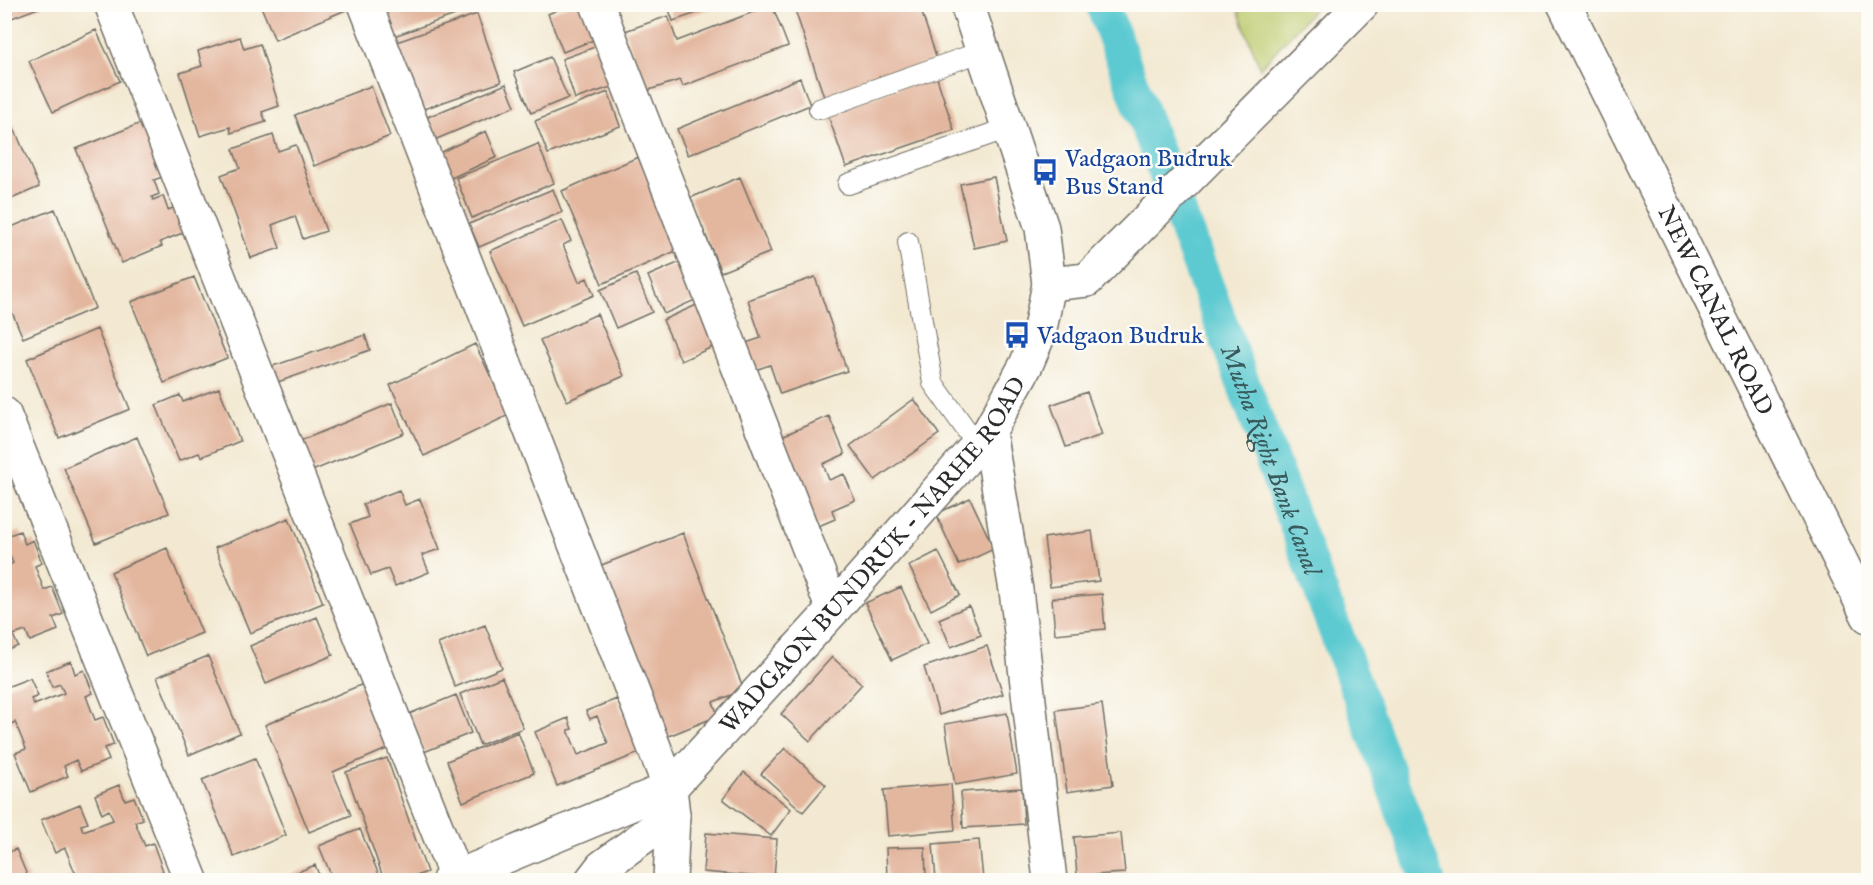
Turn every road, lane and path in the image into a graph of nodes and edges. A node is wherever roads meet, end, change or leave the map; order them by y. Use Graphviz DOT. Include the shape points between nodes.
graph roads {
  1 [pos="111,4"];
  2 [pos="364,4"];
  3 [pos="597,4"];
  4 [pos="967,4"];
  5 [pos="1362,4"];
  6 [pos="1564,4"];
  7 [pos="983,51"];
  8 [pos="819,109"];
  9 [pos="1008,128"];
  10 [pos="848,184"];
  11 [pos="908,242"];
  12 [pos="1048,284"];
  13 [pos="4,414"];
  14 [pos="983,439"];
  15 [pos="833,610"];
  16 [pos="1869,616"];
  17 [pos="672,801"];
  18 [pos="452,879"];
  19 [pos="191,880"];
  20 [pos="592,880"];
  21 [pos="670,880"];
  22 [pos="1050,880"];
  1 -- 18 [label="street"];
  2 -- 17 [label="street"];
  3 -- 15 [label="street"];
  4 -- 7 [label="street, WADGAON BUNDRUK - NARHE ROAD"];
  5 -- 12 [label="street" via="1087,280"];
  6 -- 16 [label="street, NEW CANAL ROAD"];
  7 -- 8 [label="lane"];
  7 -- 9 [label="street, WADGAON BUNDRUK - NARHE ROAD"];
  9 -- 10 [label="lane"];
  9 -- 12 [label="street, WADGAON BUNDRUK - NARHE ROAD" via="1042,228"];
  11 -- 14 [label="lane" via="933,383"];
  12 -- 14 [label="street, WADGAON BUNDRUK - NARHE ROAD" via="1040,334"];
  13 -- 19 [label="street"];
  14 -- 15 [label="street, WADGAON BUNDRUK - NARHE ROAD"];
  14 -- 22 [label="street" via="1016,590"];
  15 -- 17 [label="street, WADGAON BUNDRUK - NARHE ROAD"];
  17 -- 18 [label="street, WADGAON BUNDRUK - NARHE ROAD"];
  17 -- 20 [label="street"];
  17 -- 21 [label="street"];
}
